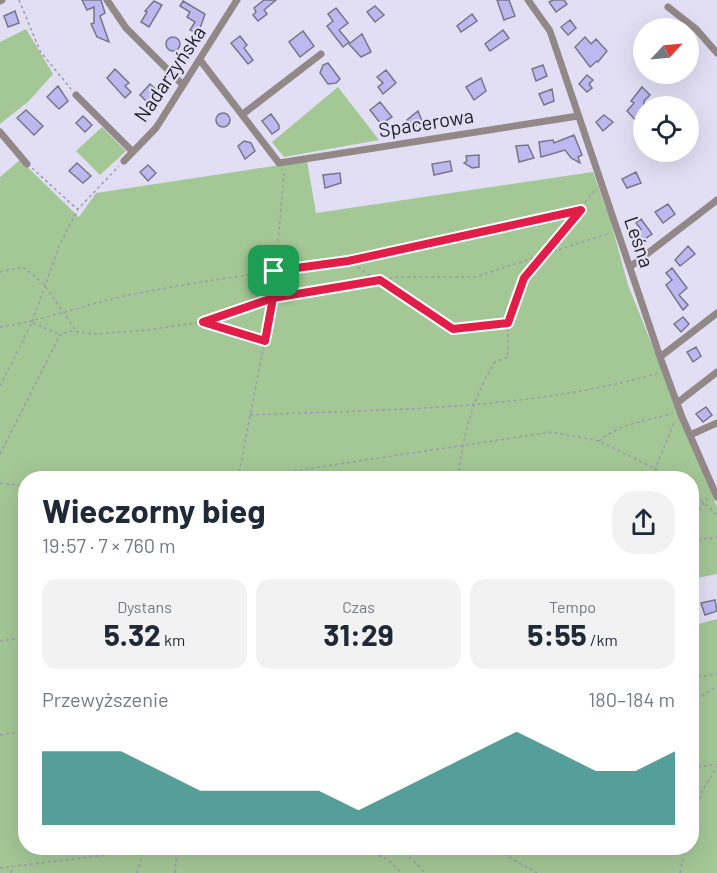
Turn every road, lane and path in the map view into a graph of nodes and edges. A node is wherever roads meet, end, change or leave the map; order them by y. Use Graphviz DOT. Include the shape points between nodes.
graph roads {
  1 [pos="19,0"];
  2 [pos="107,0"];
  3 [pos="237,0"];
  4 [pos="528,0"];
  5 [pos="668,7"];
  6 [pos="717,53"];
  7 [pos="321,54"];
  8 [pos="200,60"];
  9 [pos="183,85"];
  10 [pos="76,95"];
  11 [pos="243,114"];
  12 [pos="578,116"];
  13 [pos="0,132"];
  14 [pos="133,152"];
  15 [pos="124,161"];
  16 [pos="279,163"];
  17 [pos="27,164"];
  18 [pos="601,183"];
  19 [pos="717,200"];
  20 [pos="78,209"];
  21 [pos="581,210"];
  22 [pos="618,230"];
  23 [pos="544,254"];
  24 [pos="348,261"];
  25 [pos="630,267"];
  26 [pos="274,271"];
  27 [pos="0,272"];
  28 [pos="380,280"];
  29 [pos="44,284"];
  30 [pos="273,298"];
  31 [pos="63,311"];
  32 [pos="717,313"];
  33 [pos="32,322"];
  34 [pos="203,322"];
  35 [pos="508,323"];
  36 [pos="0,327"];
  37 [pos="77,332"];
  38 [pos="60,335"];
  39 [pos="265,341"];
  40 [pos="660,357"];
  41 [pos="665,371"];
  42 [pos="717,372"];
  43 [pos="0,386"];
  44 [pos="677,403"];
  45 [pos="472,406"];
  46 [pos="250,415"];
  47 [pos="717,423"];
  48 [pos="690,435"];
  49 [pos="599,441"];
  50 [pos="462,445"];
  51 [pos="0,454"];
  52 [pos="655,469"];
  53 [pos="239,471"];
  54 [pos="292,471"];
  55 [pos="460,471"];
  56 [pos="659,471"];
  57 [pos="0,483"];
  58 [pos="18,485"];
  59 [pos="714,489"];
  60 [pos="717,497"];
  61 [pos="699,498"];
  62 [pos="703,502"];
  63 [pos="699,509"];
  64 [pos="717,515"];
  65 [pos="717,537"];
  66 [pos="699,540"];
  67 [pos="18,638"];
  68 [pos="0,641"];
  69 [pos="717,674"];
  70 [pos="699,677"];
  71 [pos="717,687"];
  72 [pos="699,699"];
  73 [pos="18,732"];
  74 [pos="0,735"];
  75 [pos="717,766"];
  76 [pos="699,767"];
  77 [pos="699,799"];
  78 [pos="115,855"];
  79 [pos="142,855"];
  80 [pos="176,855"];
  81 [pos="378,855"];
  82 [pos="408,855"];
  83 [pos="505,855"];
  84 [pos="684,855"];
  85 [pos="13,866"];
  86 [pos="0,868"];
  87 [pos="11,873"];
  88 [pos="137,873"];
  89 [pos="175,873"];
  90 [pos="402,873"];
  91 [pos="425,873"];
  92 [pos="537,873"];
  93 [pos="680,873"];
  1 -- 10 [label="path" via="40,51"];
  2 -- 9 [label="street" via="126,28"];
  3 -- 8 [label="street, Nadarzyńska"];
  4 -- 12 [label="street, Leśna" via="550,31"];
  5 -- 6 [label="street" via="696,29"];
  7 -- 11 [label="street"];
  8 -- 9 [label="street, Nadarzyńska"];
  8 -- 11 [label="street"];
  9 -- 14 [label="street, Nadarzyńska" via="156,128"];
  10 -- 14 [label="street"];
  11 -- 16 [label="street"];
  12 -- 16 [label="street, Spacerowa"];
  12 -- 18 [label="street, Leśna"];
  13 -- 17 [label="street"];
  14 -- 15 [label="street, Nadarzyńska"];
  15 -- 20 [label="path"];
  16 -- 26 [label="path" via="284,174"];
  17 -- 20 [label="path"];
  18 -- 21 [label="path"];
  18 -- 22 [label="street, Leśna"];
  19 -- 25 [label="street"];
  20 -- 29 [label="path"];
  21 -- 23 [label="path"];
  21 -- 24 [label="path"];
  22 -- 23 [label="path"];
  22 -- 25 [label="street, Leśna"];
  23 -- 28 [label="path" via="475,276"];
  23 -- 35 [label="path" via="524,278"];
  24 -- 26 [label="path"];
  24 -- 28 [label="path"];
  25 -- 40 [label="street, Leśna"];
  26 -- 30 [label="path"];
  26 -- 31 [label="path" via="135,294"];
  27 -- 29 [label="path" via="23,267"];
  28 -- 30 [label="path"];
  28 -- 35 [label="path" via="453,329"];
  29 -- 31 [label="path"];
  29 -- 33 [label="path"];
  30 -- 34 [label="path"];
  30 -- 39 [label="path"];
  31 -- 33 [label="path"];
  31 -- 37 [label="path"];
  32 -- 40 [label="street"];
  33 -- 36 [label="path"];
  33 -- 38 [label="path"];
  33 -- 43 [label="path"];
  34 -- 37 [label="path" via="147,330"];
  34 -- 39 [label="path"];
  35 -- 45 [label="path" via="508,357 495,362"];
  37 -- 38 [label="path"];
  38 -- 51 [label="path"];
  39 -- 46 [label="path"];
  40 -- 41 [label="street, Leśna"];
  41 -- 44 [label="street, Leśna"];
  41 -- 45 [label="path" via="617,385"];
  42 -- 44 [label="street"];
  44 -- 48 [label="street, Leśna"];
  45 -- 46 [label="path"];
  45 -- 50 [label="path"];
  46 -- 53 [label="path"];
  47 -- 48 [label="street"];
  48 -- 59 [label="street, Leśna"];
  49 -- 50 [label="path" via="552,432"];
  49 -- 52 [label="path"];
  49 -- 52 [label="path" via="630,424 679,412"];
  50 -- 54 [label="path"];
  50 -- 55 [label="path"];
  52 -- 56 [label="path"];
  57 -- 58 [label="path"];
  59 -- 60 [label="street, Leśna"];
  59 -- 62 [label="path"];
  61 -- 62 [label="path"];
  62 -- 63 [label="path"];
  62 -- 64 [label="path"];
  65 -- 66 [label="path"];
  67 -- 68 [label="path"];
  69 -- 70 [label="path"];
  71 -- 72 [label="path"];
  73 -- 74 [label="path"];
  75 -- 76 [label="path"];
  75 -- 77 [label="path"];
  78 -- 85 [label="path"];
  79 -- 88 [label="path"];
  80 -- 89 [label="path"];
  81 -- 90 [label="path"];
  82 -- 91 [label="path"];
  83 -- 92 [label="path"];
  84 -- 93 [label="path"];
  85 -- 86 [label="path"];
  85 -- 87 [label="path"];
}
